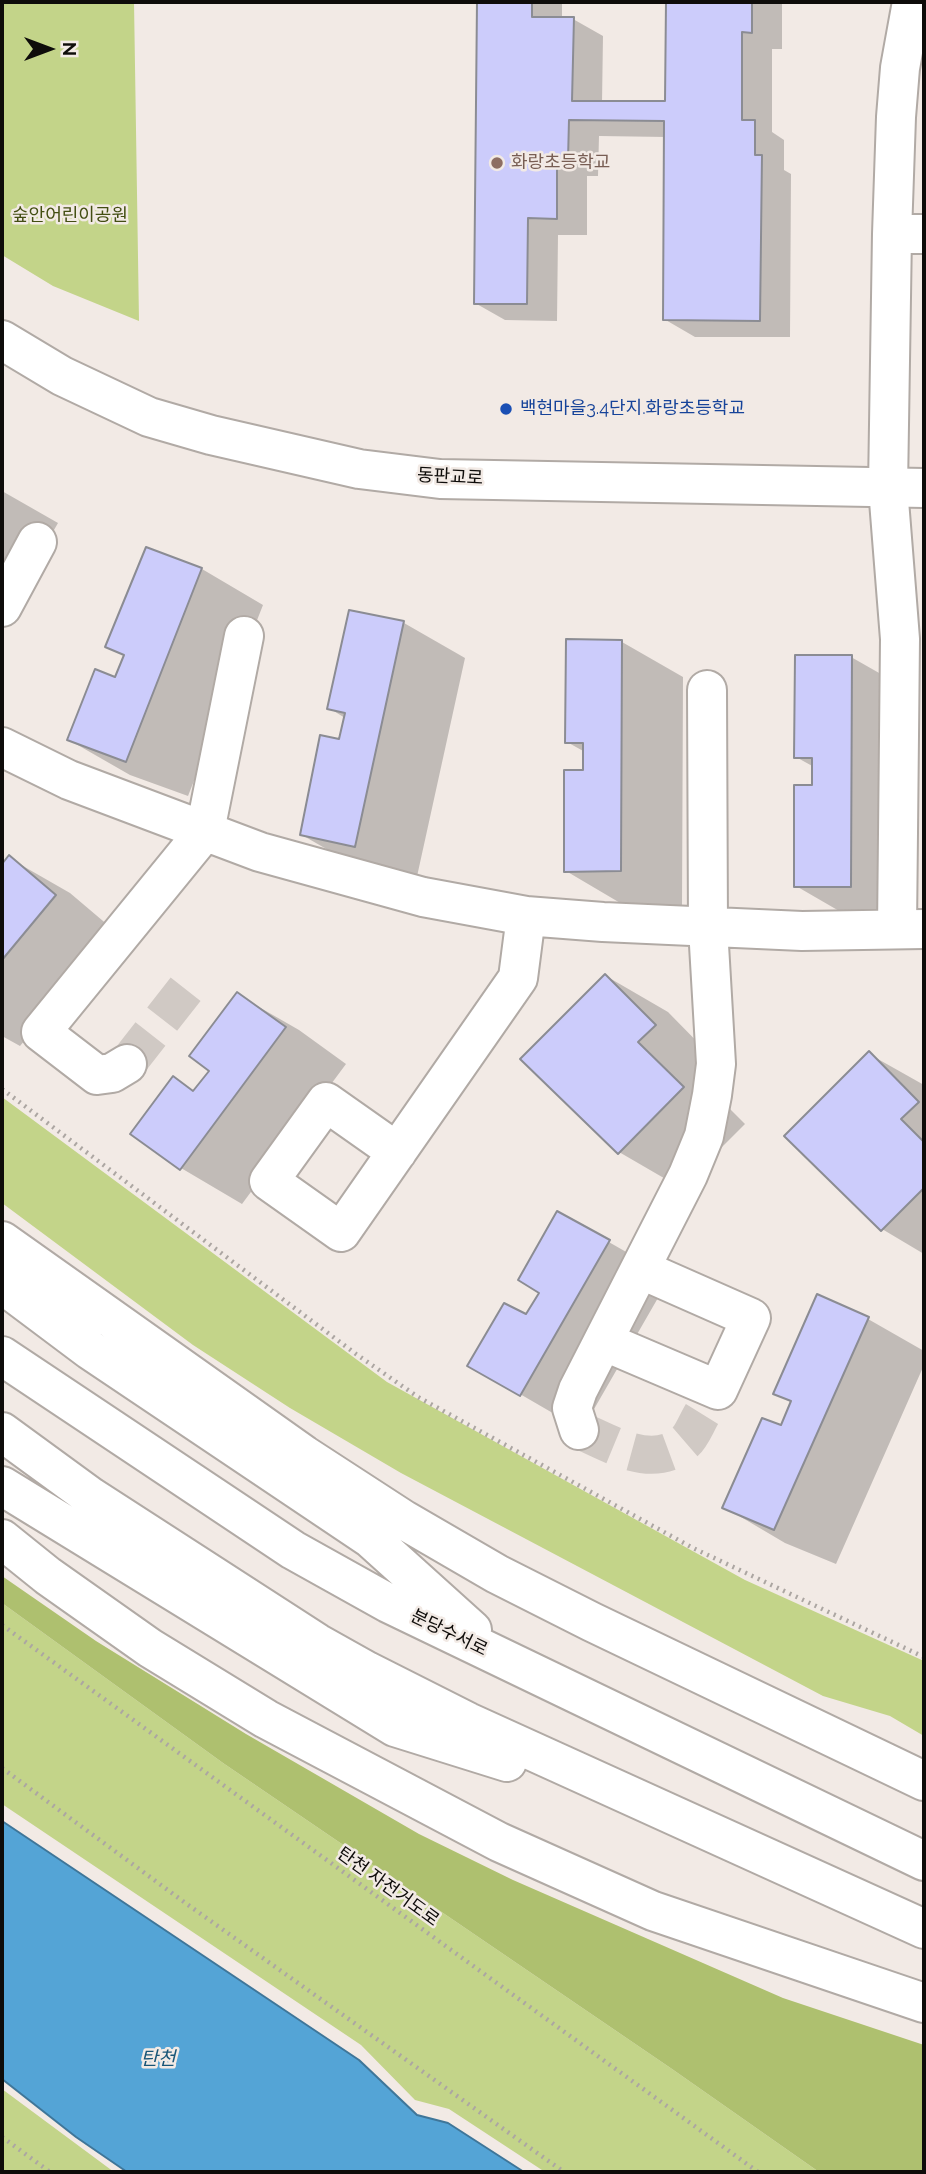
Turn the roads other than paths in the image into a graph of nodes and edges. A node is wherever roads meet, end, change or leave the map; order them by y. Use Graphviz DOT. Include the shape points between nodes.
graph roads {
  1 [pos="912,2"];
  2 [pos="908,234"];
  3 [pos="2,340"];
  4 [pos="906,488"];
  5 [pos="37,542"];
  6 [pos="2,607"];
  7 [pos="244,636"];
  8 [pos="707,690"];
  9 [pos="2,747"];
  10 [pos="205,831"];
  11 [pos="526,916"];
  12 [pos="708,928"];
  13 [pos="911,929"];
  14 [pos="127,1064"];
  15 [pos="397,1152"];
  16 [pos="2,1241"];
  17 [pos="639,1269"];
  18 [pos="2,1284"];
  19 [pos="603,1341"];
  20 [pos="2,1356"];
  21 [pos="579,1430"];
  22 [pos="2,1432"];
  23 [pos="2,1486"];
  24 [pos="2,1539"];
  25 [pos="504,1659"];
  26 [pos="743,1693"];
  27 [pos="924,1781"];
  28 [pos="924,1806"];
  29 [pos="670,1812"];
  30 [pos="924,1861"];
  31 [pos="924,1929"];
  32 [pos="886,1991"];
  33 [pos="924,1994"];
  34 [pos="924,2003"];
  1 -- 2 [label="main road" via="896,117"];
  2 -- 4 [label="main road"];
  3 -- 4 [label="main road, 동판교로" via="62,376 149,417 359,469 440,479"];
  4 -- 13 [label="main road" via="900,639"];
  5 -- 6 [label="main road"];
  7 -- 10 [label="main road"];
  8 -- 12 [label="main road"];
  9 -- 10 [label="main road" via="69,780"];
  10 -- 11 [label="main road" via="260,852 423,897"];
  10 -- 14 [label="main road" via="41,1031 97,1075"];
  11 -- 12 [label="main road"];
  11 -- 15 [label="main road" via="517,978"];
  12 -- 13 [label="main road"];
  12 -- 17 [label="main road" via="716,1064 704,1136"];
  16 -- 26 [label="main road" via="304,1455 404,1520 497,1574"];
  17 -- 19 [label="main road"];
  17 -- 19 [label="main road" via="751,1318 718,1390"];
  18 -- 25 [label="main road" via="90,1350 370,1538"];
  19 -- 21 [label="main road" via="572,1408"];
  20 -- 25 [label="main road, 분당수서로" via="293,1550"];
  22 -- 29 [label="main road" via="91,1497 317,1643 468,1722"];
  23 -- 29 [label="main road" via="395,1727"];
  24 -- 32 [label="main road" via="150,1648 254,1712 499,1842 653,1911"];
  25 -- 30 [label="main road, 분당수서로"];
  26 -- 27 [label="main road"];
  26 -- 28 [label="main road" via="794,1735"];
  29 -- 31 [label="main road"];
  32 -- 33 [label="main road"];
  32 -- 34 [label="main road"];
}
